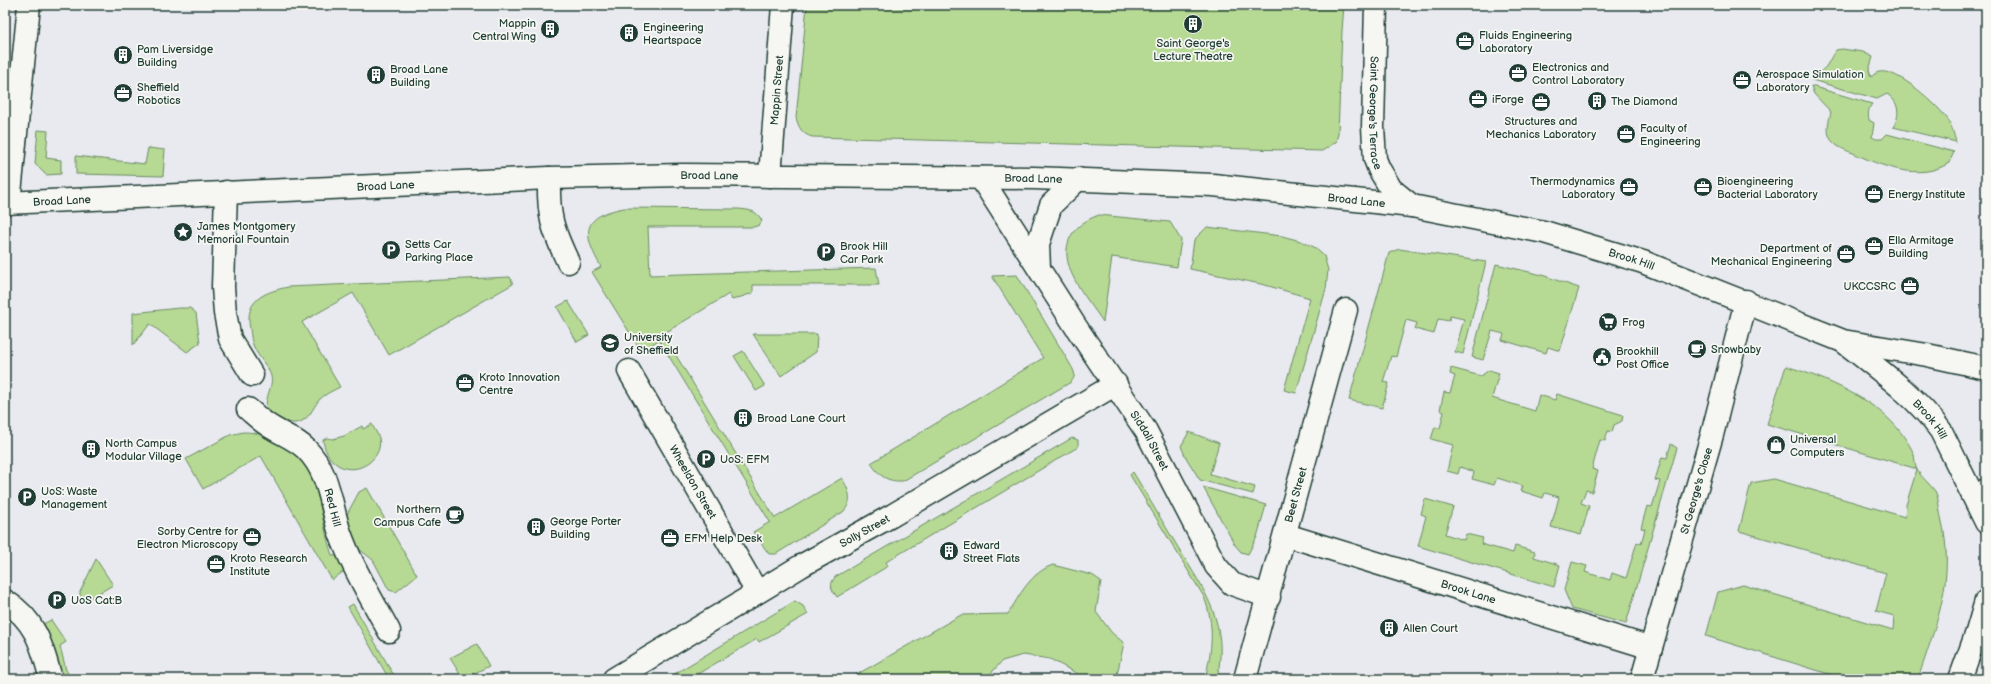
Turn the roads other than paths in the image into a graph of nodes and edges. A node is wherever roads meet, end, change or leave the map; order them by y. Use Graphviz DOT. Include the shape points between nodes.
graph roads {
  1 [pos="29,5"];
  2 [pos="783,5"];
  3 [pos="1376,5"];
  4 [pos="770,176"];
  5 [pos="549,178"];
  6 [pos="981,178"];
  7 [pos="1078,179"];
  8 [pos="226,192"];
  9 [pos="7,203"];
  10 [pos="1412,206"];
  11 [pos="568,262"];
  12 [pos="1039,268"];
  13 [pos="1746,301"];
  14 [pos="1346,310"];
  15 [pos="1843,341"];
  16 [pos="1986,368"];
  17 [pos="629,371"];
  18 [pos="252,375"];
  19 [pos="1116,384"];
  20 [pos="248,409"];
  21 [pos="1986,490"];
  22 [pos="1986,514"];
  23 [pos="1986,522"];
  24 [pos="1286,535"];
  25 [pos="757,592"];
  26 [pos="1269,597"];
  27 [pos="5,601"];
  28 [pos="1986,601"];
  29 [pos="389,631"];
  30 [pos="1651,648"];
  31 [pos="51,679"];
  32 [pos="614,679"];
  33 [pos="1246,679"];
  34 [pos="1642,679"];
  35 [pos="1960,679"];
  1 -- 9 [label="main road"];
  2 -- 4 [label="main road, Mappin Street"];
  3 -- 10 [label="main road, Saint George's Terrace" via="1373,127 1375,159 1391,189"];
  4 -- 5 [label="main road, Broad Lane"];
  4 -- 6 [label="main road, Broad Lane"];
  5 -- 8 [label="main road, Broad Lane"];
  5 -- 11 [label="main road" via="548,204 553,230"];
  6 -- 7 [label="main road, Broad Lane"];
  6 -- 12 [label="main road, Siddall Street"];
  7 -- 10 [label="main road, Broad Lane" via="1213,185"];
  7 -- 12 [label="main road, Siddall Street" via="1051,205 1038,244"];
  8 -- 9 [label="main road, Broad Lane"];
  8 -- 18 [label="main road" via="223,288 225,313 230,339"];
  10 -- 13 [label="main road, Brook Hill" via="1544,232 1643,262"];
  12 -- 19 [label="main road, Siddall Street"];
  13 -- 15 [label="main road, Brook Hill"];
  13 -- 30 [label="main road, St George's Close" via="1712,435"];
  14 -- 24 [label="main road, Beet Street"];
  15 -- 16 [label="main road, Brook Hill"];
  15 -- 23 [label="main road, Brook Hill" via="1901,388 1931,417 1941,430"];
  17 -- 25 [label="main road, Wheeldon Street"];
  19 -- 25 [label="main road, Solly Street"];
  19 -- 26 [label="main road, Siddall Street" via="1146,431 1216,566 1232,584"];
  20 -- 29 [label="main road, Red Hill" via="265,424 306,449 321,471 332,498 339,530"];
  21 -- 22 [label="main road"];
  24 -- 26 [label="main road, Beet Street"];
  24 -- 30 [label="main road, Brook Lane"];
  25 -- 32 [label="main road, Solly Street"];
  26 -- 33 [label="main road, Beet Street"];
  27 -- 31 [label="main road" via="22,612 32,625 44,653"];
  28 -- 35 [label="main road"];
  30 -- 34 [label="main road, St George's Close"];
}
